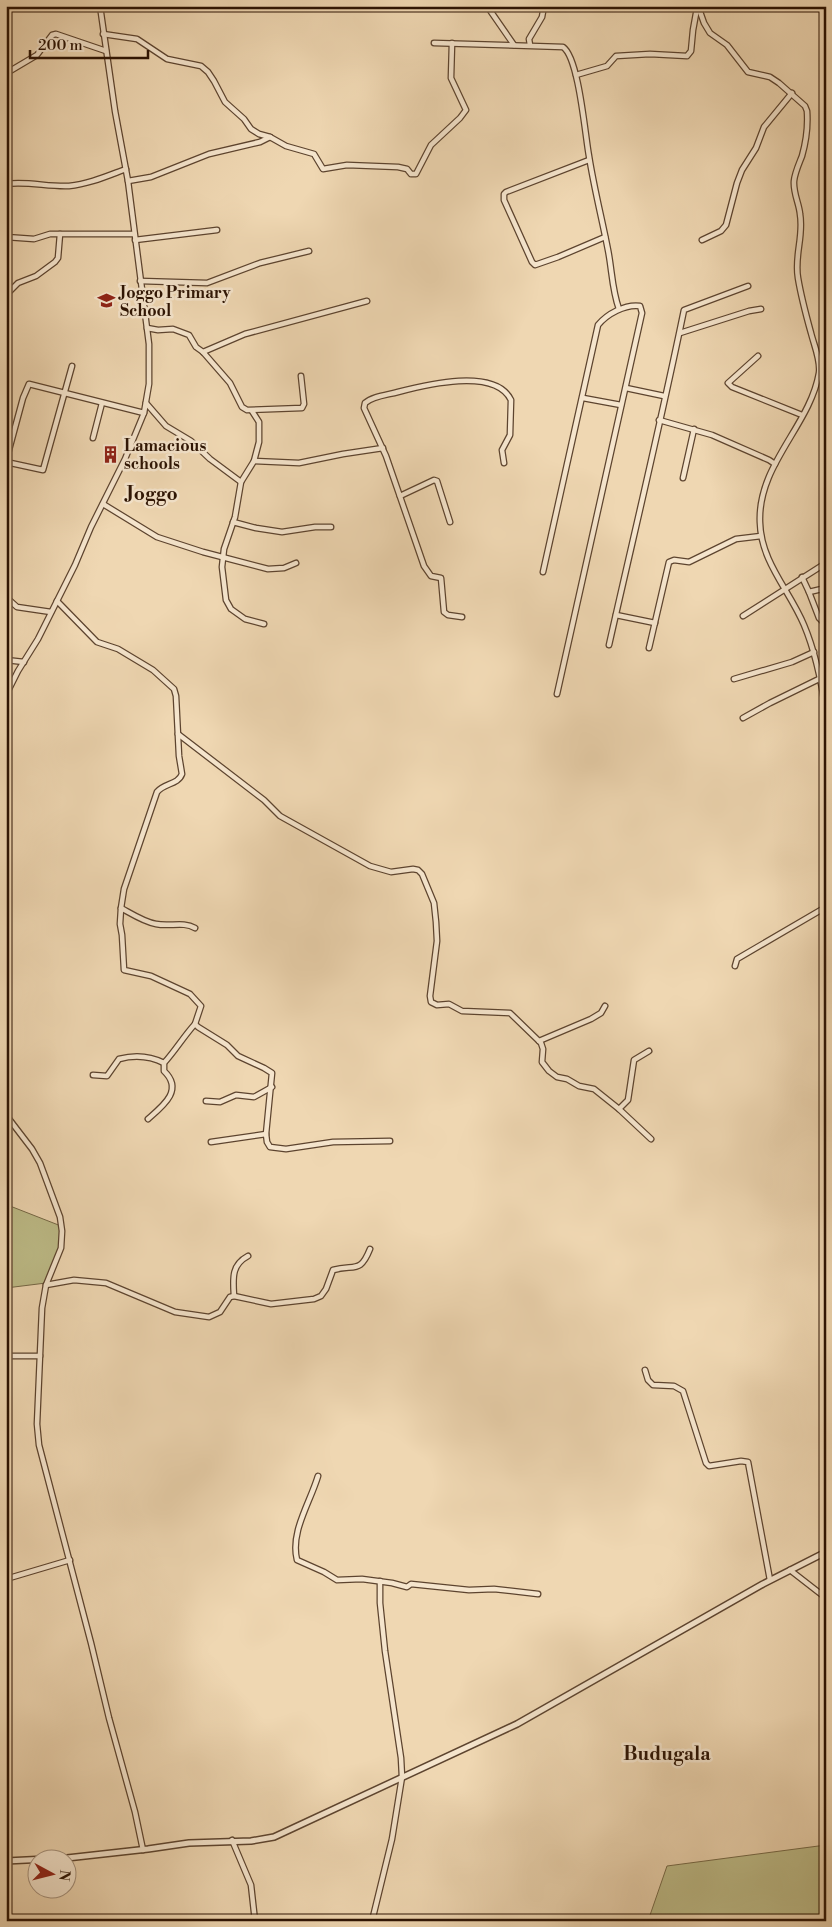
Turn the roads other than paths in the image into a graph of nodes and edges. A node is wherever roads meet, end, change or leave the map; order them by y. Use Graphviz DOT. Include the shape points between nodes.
graph roads {
  1 [pos="100,6"];
  2 [pos="487,6"];
  3 [pos="544,6"];
  4 [pos="698,6"];
  5 [pos="103,34"];
  6 [pos="434,43"];
  7 [pos="452,43"];
  8 [pos="514,45"];
  9 [pos="530,45"];
  10 [pos="106,51"];
  11 [pos="10,71"];
  12 [pos="576,75"];
  13 [pos="792,94"];
  14 [pos="270,137"];
  15 [pos="589,160"];
  16 [pos="126,169"];
  17 [pos="128,180"];
  18 [pos="6,184"];
  19 [pos="217,230"];
  20 [pos="60,234"];
  21 [pos="134,234"];
  22 [pos="6,237"];
  23 [pos="605,237"];
  24 [pos="135,240"];
  25 [pos="702,240"];
  26 [pos="309,251"];
  27 [pos="140,281"];
  28 [pos="748,286"];
  29 [pos="6,295"];
  30 [pos="368,301"];
  31 [pos="761,308"];
  32 [pos="619,309"];
  33 [pos="147,328"];
  34 [pos="680,333"];
  35 [pos="203,352"];
  36 [pos="758,356"];
  37 [pos="72,366"];
  38 [pos="301,376"];
  39 [pos="626,388"];
  40 [pos="66,393"];
  41 [pos="664,396"];
  42 [pos="583,398"];
  43 [pos="102,403"];
  44 [pos="146,403"];
  45 [pos="621,405"];
  46 [pos="252,411"];
  47 [pos="144,414"];
  48 [pos="802,415"];
  49 [pos="659,420"];
  50 [pos="694,429"];
  51 [pos="93,438"];
  52 [pos="383,448"];
  53 [pos="6,461"];
  54 [pos="254,461"];
  55 [pos="504,463"];
  56 [pos="775,464"];
  57 [pos="683,478"];
  58 [pos="241,482"];
  59 [pos="400,496"];
  60 [pos="104,504"];
  61 [pos="233,522"];
  62 [pos="450,522"];
  63 [pos="331,527"];
  64 [pos="761,536"];
  65 [pos="222,558"];
  66 [pos="296,563"];
  67 [pos="826,563"];
  68 [pos="543,572"];
  69 [pos="802,577"];
  70 [pos="785,588"];
  71 [pos="826,588"];
  72 [pos="809,592"];
  73 [pos="6,597"];
  74 [pos="57,601"];
  75 [pos="51,612"];
  76 [pos="616,615"];
  77 [pos="743,616"];
  78 [pos="462,617"];
  79 [pos="655,623"];
  80 [pos="264,624"];
  81 [pos="826,625"];
  82 [pos="609,645"];
  83 [pos="649,648"];
  84 [pos="814,652"];
  85 [pos="6,660"];
  86 [pos="24,662"];
  87 [pos="734,679"];
  88 [pos="819,679"];
  89 [pos="557,694"];
  90 [pos="6,695"];
  91 [pos="826,713"];
  92 [pos="743,718"];
  93 [pos="178,734"];
  94 [pos="826,907"];
  95 [pos="121,908"];
  96 [pos="195,928"];
  97 [pos="735,966"];
  98 [pos="605,1006"];
  99 [pos="195,1024"];
  100 [pos="539,1041"];
  101 [pos="649,1052"];
  102 [pos="164,1063"];
  103 [pos="94,1074"];
  104 [pos="272,1086"];
  105 [pos="206,1101"];
  106 [pos="619,1109"];
  107 [pos="6,1115"];
  108 [pos="148,1119"];
  109 [pos="266,1134"];
  110 [pos="651,1139"];
  111 [pos="390,1140"];
  112 [pos="211,1142"];
  113 [pos="370,1249"];
  114 [pos="248,1256"];
  115 [pos="46,1285"];
  116 [pos="234,1296"];
  117 [pos="6,1356"];
  118 [pos="40,1356"];
  119 [pos="645,1370"];
  120 [pos="318,1476"];
  121 [pos="826,1552"];
  122 [pos="70,1560"];
  123 [pos="790,1570"];
  124 [pos="6,1579"];
  125 [pos="770,1580"];
  126 [pos="380,1581"];
  127 [pos="538,1594"];
  128 [pos="826,1598"];
  129 [pos="402,1777"];
  130 [pos="232,1840"];
  131 [pos="143,1850"];
  132 [pos="6,1861"];
  133 [pos="255,1921"];
  134 [pos="372,1921"];
  1 -- 5 [label="street"];
  2 -- 8 [label="street"];
  3 -- 9 [label="street"];
  4 -- 12 [label="street" via="691,51 687,56 616,56 607,66"];
  4 -- 13 [label="street" via="710,32 727,45 748,72 770,77"];
  5 -- 10 [label="street"];
  5 -- 14 [label="street" via="137,38 167,59 201,66 225,102 251,129"];
  6 -- 7 [label="street"];
  7 -- 8 [label="street"];
  7 -- 14 [label="street" via="451,78 466,110 431,145 416,174 398,167 347,165 323,169 314,154 286,146"];
  8 -- 9 [label="street"];
  9 -- 12 [label="street" via="568,50"];
  10 -- 11 [label="street" via="56,34 37,55"];
  10 -- 16 [label="street"];
  12 -- 15 [label="street"];
  13 -- 25 [label="street" via="764,127 742,170 726,225"];
  13 -- 48 [label="street" via="805,106 807,119 802,157 794,183 801,224 796,267 819,370 814,393"];
  14 -- 17 [label="street" via="209,154 151,177"];
  15 -- 23 [label="street"];
  15 -- 23 [label="street" via="506,192 504,200 535,265"];
  16 -- 17 [label="street"];
  16 -- 18 [label="street" via="88,183 69,186"];
  17 -- 21 [label="street"];
  19 -- 24 [label="street"];
  20 -- 21 [label="street"];
  20 -- 22 [label="street" via="34,238"];
  20 -- 29 [label="street" via="55,262 36,276 18,283"];
  21 -- 24 [label="street"];
  23 -- 32 [label="street"];
  24 -- 27 [label="street"];
  26 -- 27 [label="street" via="260,263 207,283"];
  27 -- 33 [label="street"];
  28 -- 34 [label="street" via="684,310"];
  30 -- 35 [label="street" via="245,334"];
  31 -- 34 [label="street"];
  32 -- 39 [label="street" via="636,305 642,308"];
  32 -- 42 [label="street" via="598,325"];
  33 -- 35 [label="street" via="182,331"];
  33 -- 44 [label="street" via="150,370"];
  34 -- 41 [label="street"];
  35 -- 46 [label="street" via="230,383 242,407"];
  36 -- 48 [label="street" via="728,383"];
  37 -- 40 [label="street"];
  38 -- 46 [label="street" via="302,408"];
  39 -- 41 [label="street"];
  39 -- 45 [label="street"];
  40 -- 43 [label="street"];
  40 -- 53 [label="street" via="29,384"];
  40 -- 53 [label="street" via="43,471"];
  41 -- 49 [label="street"];
  42 -- 45 [label="street"];
  42 -- 68 [label="street"];
  43 -- 47 [label="street"];
  43 -- 51 [label="street"];
  44 -- 47 [label="street"];
  44 -- 58 [label="street" via="166,426 191,441"];
  45 -- 89 [label="street"];
  46 -- 54 [label="street" via="258,417 260,432"];
  47 -- 60 [label="street"];
  48 -- 56 [label="street"];
  49 -- 50 [label="street"];
  49 -- 76 [label="street"];
  50 -- 56 [label="street"];
  50 -- 57 [label="street"];
  52 -- 54 [label="street" via="299,463"];
  52 -- 55 [label="street" via="364,408 368,400 425,386 470,380 502,389 511,400 510,435 502,450"];
  52 -- 59 [label="street"];
  54 -- 58 [label="street"];
  56 -- 64 [label="street" via="762,500"];
  58 -- 61 [label="street"];
  59 -- 62 [label="street" via="437,481"];
  59 -- 78 [label="street" via="424,566 431,576 441,578 444,612"];
  60 -- 65 [label="street" via="157,537"];
  60 -- 74 [label="street"];
  61 -- 63 [label="street" via="282,532 315,526"];
  61 -- 65 [label="street"];
  64 -- 70 [label="street" via="768,558"];
  64 -- 79 [label="street" via="736,539 689,562 669,562"];
  65 -- 66 [label="street" via="275,570"];
  65 -- 80 [label="street" via="223,587 231,608 245,619"];
  67 -- 69 [label="street"];
  69 -- 70 [label="street"];
  69 -- 72 [label="street"];
  70 -- 77 [label="street"];
  70 -- 84 [label="street"];
  71 -- 72 [label="street"];
  72 -- 81 [label="street" via="819,618"];
  73 -- 75 [label="street" via="17,607"];
  74 -- 75 [label="street"];
  74 -- 93 [label="street" via="97,642 128,654 169,683 176,696"];
  75 -- 86 [label="street"];
  76 -- 79 [label="street"];
  76 -- 82 [label="street"];
  79 -- 83 [label="street"];
  84 -- 87 [label="street"];
  84 -- 88 [label="street"];
  85 -- 86 [label="street"];
  86 -- 90 [label="street"];
  88 -- 91 [label="street"];
  88 -- 92 [label="street"];
  93 -- 95 [label="street" via="182,774 176,782 157,792 124,889"];
  93 -- 100 [label="street" via="280,816 370,866 391,872 418,870 435,911 437,941 431,1002 449,1004 462,1011 510,1013"];
  94 -- 97 [label="street" via="737,959"];
  95 -- 96 [label="street" via="147,922"];
  95 -- 99 [label="street" via="124,970 151,976 190,994 201,1006"];
  98 -- 100 [label="street" via="591,1019"];
  99 -- 102 [label="street"];
  99 -- 104 [label="street" via="238,1056 269,1071"];
  100 -- 106 [label="street" via="543,1049 542,1062 549,1071 579,1086 594,1089"];
  101 -- 106 [label="street" via="634,1060 628,1100"];
  102 -- 103 [label="street" via="130,1056 116,1061 107,1076"];
  102 -- 108 [label="street" via="164,1071 171,1081 171,1095"];
  104 -- 105 [label="street" via="254,1097 236,1095 220,1102"];
  104 -- 109 [label="street"];
  106 -- 110 [label="street"];
  107 -- 115 [label="street" via="40,1163 60,1217 62,1248"];
  109 -- 111 [label="street" via="270,1147 278,1150 333,1142"];
  109 -- 112 [label="street"];
  113 -- 116 [label="street" via="360,1266 333,1270 326,1289 314,1299 271,1304"];
  114 -- 116 [label="street" via="237,1264 234,1271"];
  115 -- 116 [label="street" via="74,1280 106,1283 175,1312 209,1317 220,1312"];
  115 -- 118 [label="street"];
  117 -- 118 [label="street"];
  118 -- 122 [label="street" via="38,1445"];
  119 -- 125 [label="street" via="654,1386 674,1386 683,1391 709,1466 748,1462"];
  120 -- 126 [label="street" via="297,1534 297,1560 337,1580"];
  121 -- 123 [label="street"];
  122 -- 124 [label="street"];
  122 -- 131 [label="street"];
  123 -- 125 [label="street"];
  123 -- 128 [label="street"];
  125 -- 129 [label="street" via="517,1724"];
  126 -- 127 [label="street" via="403,1587 411,1584"];
  126 -- 129 [label="street" via="384,1641"];
  129 -- 130 [label="street" via="274,1837"];
  129 -- 134 [label="street" via="392,1839"];
  130 -- 131 [label="street"];
  130 -- 133 [label="street" via="251,1885"];
  131 -- 132 [label="street"];
}
